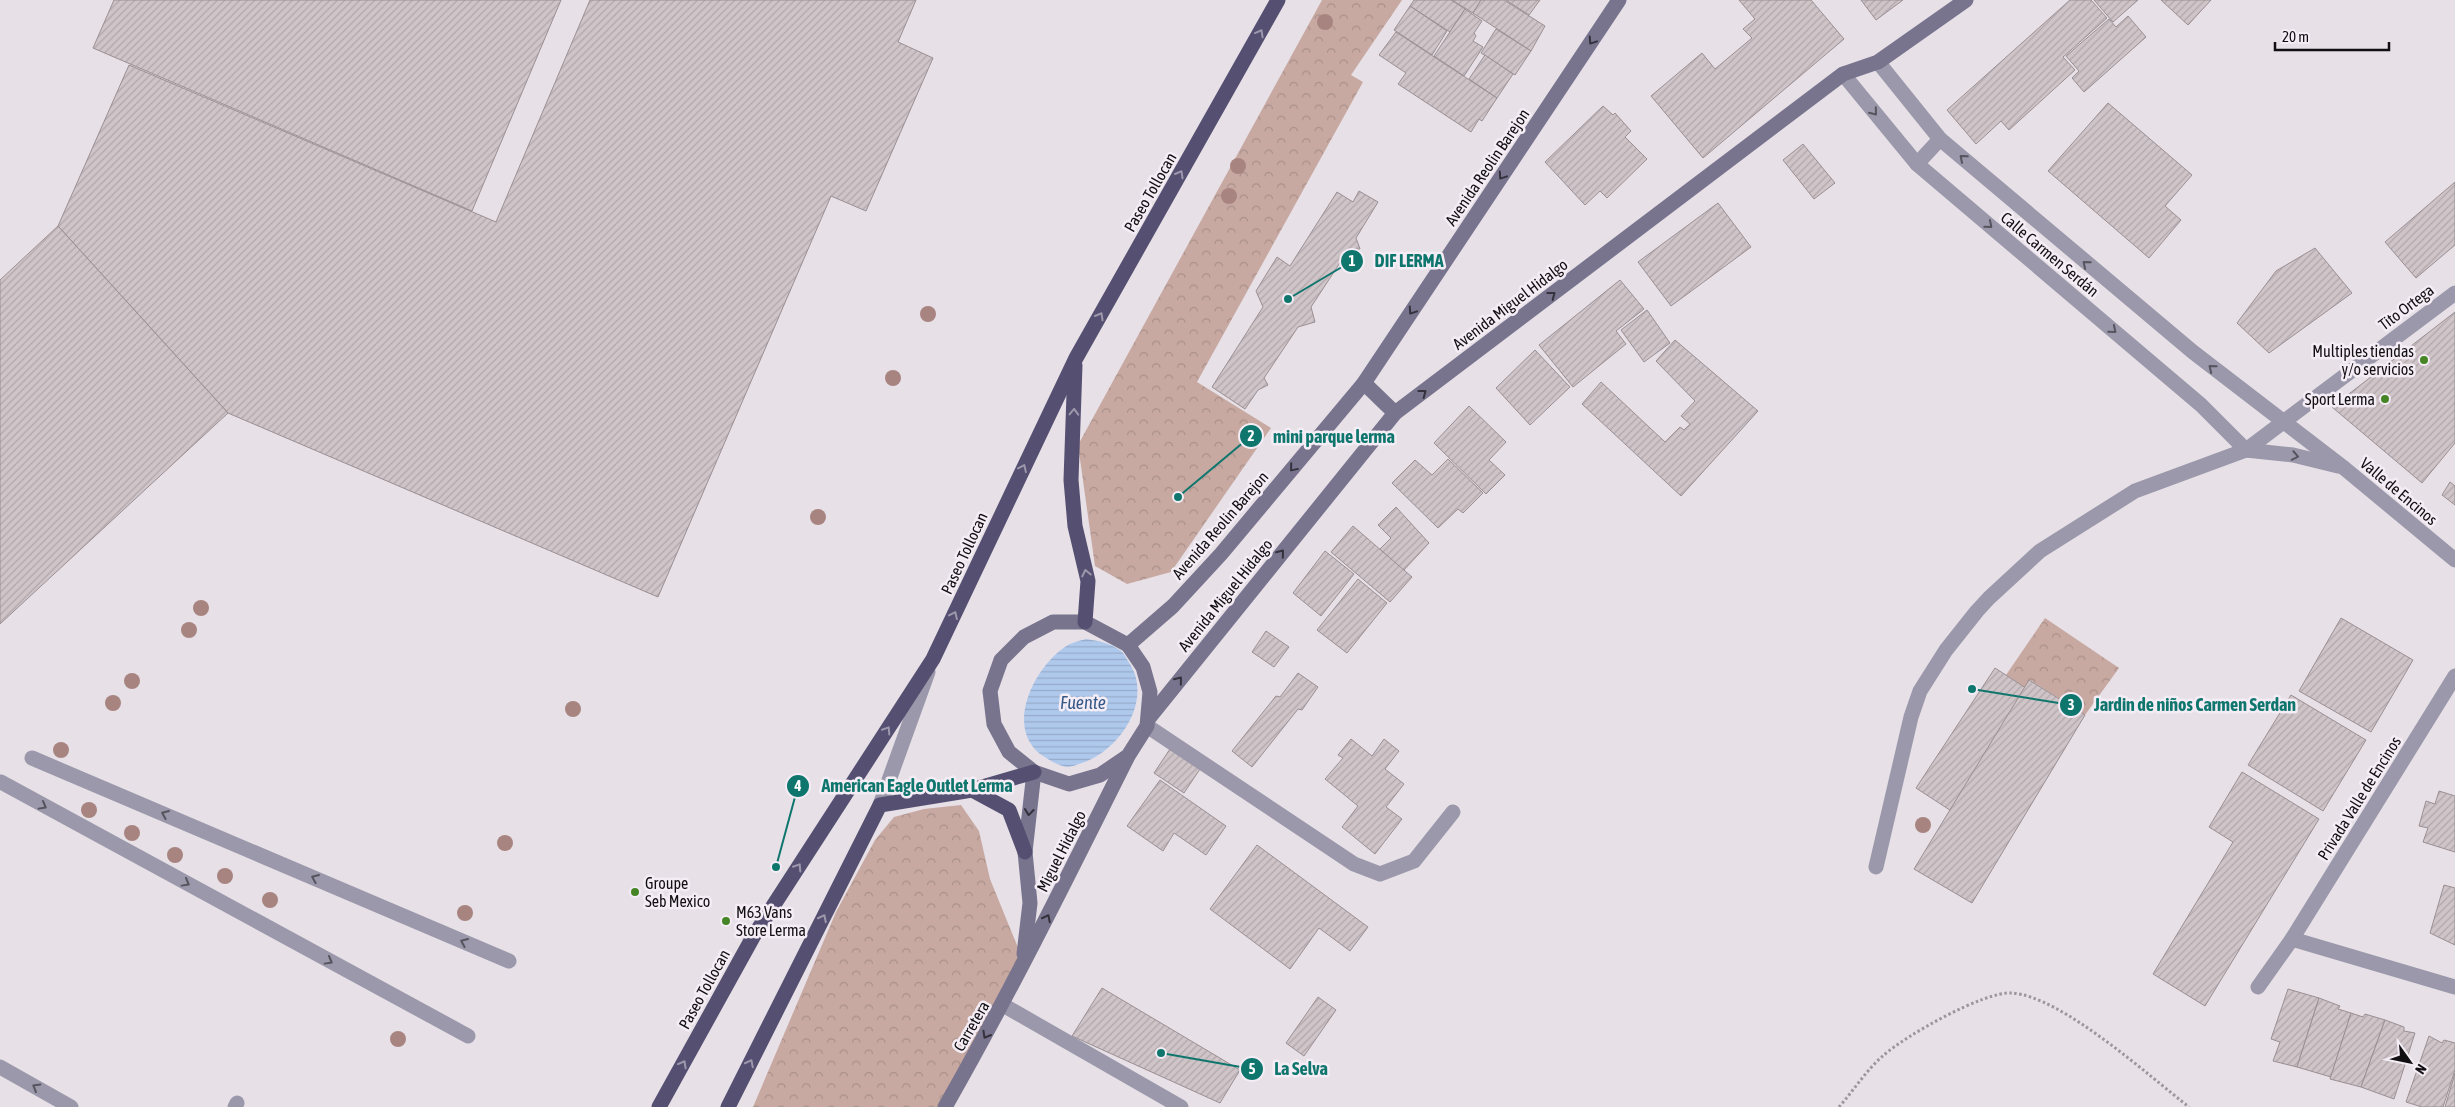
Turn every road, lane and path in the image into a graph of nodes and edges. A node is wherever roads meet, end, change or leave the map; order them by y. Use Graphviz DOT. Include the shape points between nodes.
graph roads {
  1 [pos="1278,0"];
  2 [pos="1619,0"];
  3 [pos="1966,0"];
  4 [pos="1878,62"];
  5 [pos="1843,74"];
  6 [pos="1940,139"];
  7 [pos="1917,164"];
  8 [pos="2455,293"];
  9 [pos="1076,358"];
  10 [pos="1364,383"];
  11 [pos="1395,413"];
  12 [pos="2282,422"];
  13 [pos="2246,450"];
  14 [pos="2344,468"];
  15 [pos="2455,560"];
  16 [pos="1085,622"];
  17 [pos="1128,645"];
  18 [pos="933,659"];
  19 [pos="2455,676"];
  20 [pos="1148,722"];
  21 [pos="1128,756"];
  22 [pos="32,758"];
  23 [pos="1034,772"];
  24 [pos="1,782"];
  25 [pos="972,790"];
  26 [pos="880,804"];
  27 [pos="1453,812"];
  28 [pos="1025,852"];
  29 [pos="1876,867"];
  30 [pos="2292,939"];
  31 [pos="1023,960"];
  32 [pos="509,961"];
  33 [pos="2258,987"];
  34 [pos="2455,987"];
  35 [pos="1003,1005"];
  36 [pos="468,1036"];
  37 [pos="0,1067"];
  38 [pos="71,1107"];
  39 [pos="659,1107"];
  40 [pos="728,1107"];
  41 [pos="945,1107"];
  42 [pos="1181,1107"];
  43 [pos="1839,1107"];
  44 [pos="2189,1107"];
  9 -- 1 [label="highway, Paseo Tollocan, one-way"];
  2 -- 10 [label="main road, Avenida Reolin Barejon, one-way"];
  3 -- 4 [label="main road, Avenida Miguel Hidalgo"];
  4 -- 5 [label="main road, Avenida Miguel Hidalgo"];
  4 -- 6 [label="street, Calle Carmen Serdán"];
  5 -- 7 [label="street, Calle Carmen Serdán, one-way"];
  11 -- 5 [label="main road, Avenida Miguel Hidalgo, one-way"];
  6 -- 7 [label="street"];
  12 -- 6 [label="street, Calle Carmen Serdán, one-way" via="2193,352"];
  7 -- 13 [label="street, Calle Carmen Serdán, one-way" via="2201,405"];
  8 -- 12 [label="street, Tito Ortega"];
  16 -- 9 [label="highway, one-way" via="1088,581 1075,526 1071,480"];
  18 -- 9 [label="highway, Paseo Tollocan, one-way"];
  10 -- 11 [label="main road"];
  10 -- 17 [label="main road, Avenida Reolin Barejon, one-way" via="1203,573 1173,606"];
  20 -- 11 [label="main road, Avenida Miguel Hidalgo, one-way"];
  12 -- 13 [label="street, Tito Ortega"];
  12 -- 14 [label="street, Valle de Encinos"];
  13 -- 14 [label="street, Valle de Encinos, one-way" via="2293,455"];
  13 -- 29 [label="street" via="2135,491 2040,550 1976,610 1920,691"];
  14 -- 15 [label="street, Valle de Encinos"];
  16 -- 17 [label="main road"];
  16 -- 23 [label="main road" via="1053,622 1024,636 1000,660 990,691 994,724 1009,752"];
  17 -- 20 [label="main road" via="1144,666 1150,692"];
  18 -- 26 [label="street"];
  39 -- 18 [label="highway, Paseo Tollocan, one-way" via="753,937"];
  19 -- 30 [label="street, Privada Valle de Encinos"];
  20 -- 21 [label="main road"];
  20 -- 27 [label="street" via="1354,864 1380,874 1414,862"];
  21 -- 23 [label="main road" via="1100,775 1069,784"];
  31 -- 21 [label="main road, Miguel Hidalgo, one-way"];
  32 -- 22 [label="street, one-way"];
  23 -- 25 [label="highway"];
  23 -- 28 [label="main road, one-way"];
  24 -- 36 [label="street, one-way"];
  25 -- 26 [label="highway"];
  25 -- 28 [label="highway" via="1009,810"];
  40 -- 26 [label="highway, one-way"];
  28 -- 31 [label="main road" via="1030,903"];
  30 -- 33 [label="street, Privada Valle de Encinos"];
  30 -- 34 [label="street"];
  31 -- 35 [label="main road, Carretera"];
  35 -- 41 [label="main road, Carretera, one-way"];
  35 -- 42 [label="street"];
  38 -- 37 [label="street, one-way"];
  43 -- 44 [label="path" via="1884,1055 1929,1025 1970,1003 2011,993 2046,1002 2074,1018"];
}
